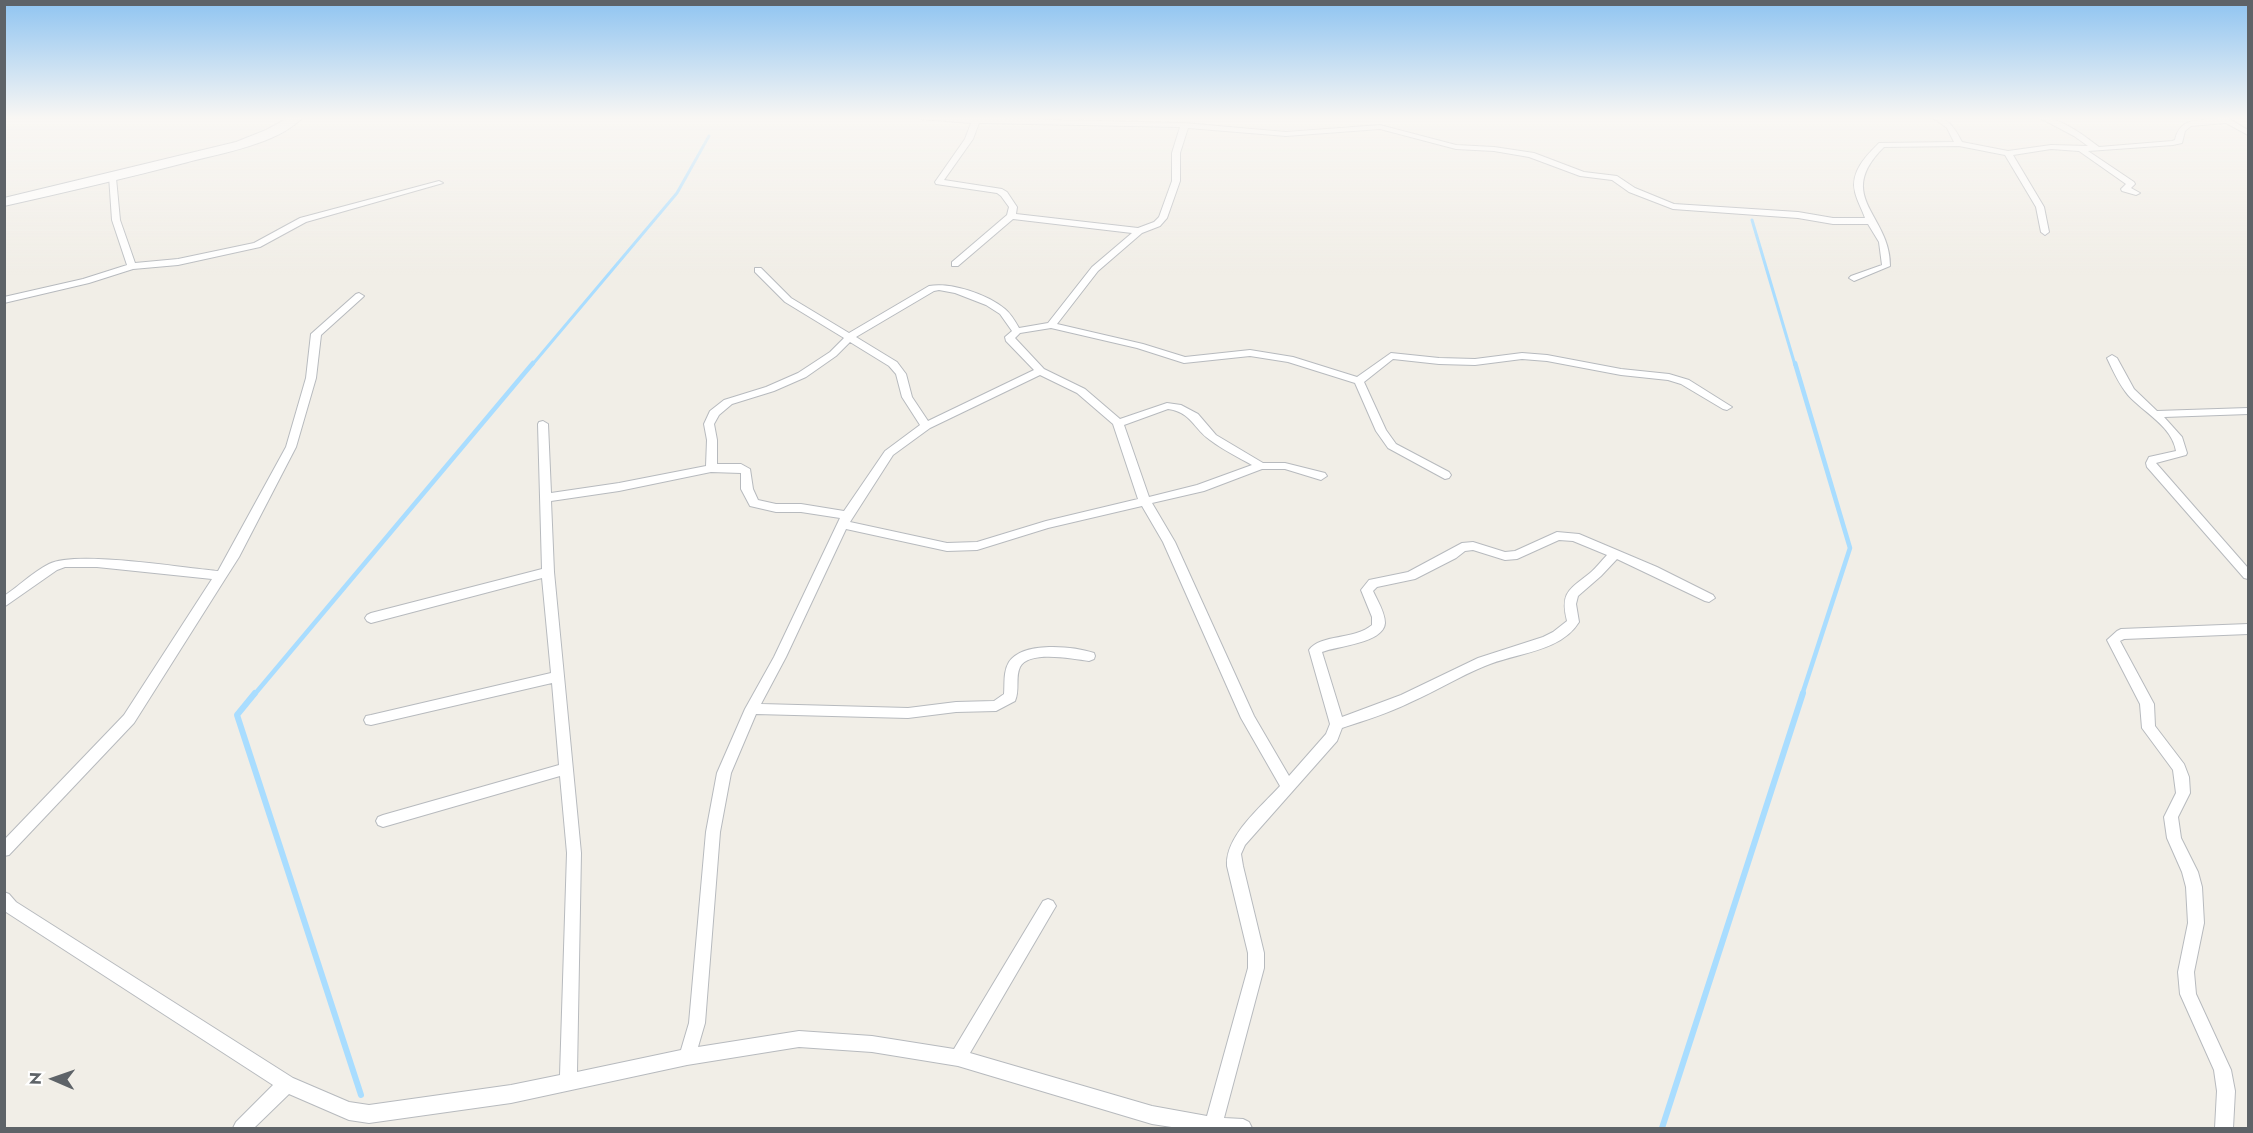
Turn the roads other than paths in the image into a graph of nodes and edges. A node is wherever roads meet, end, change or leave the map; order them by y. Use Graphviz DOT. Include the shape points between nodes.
graph roads {
  1 [pos="143,170"];
  2 [pos="947,170"];
  3 [pos="1176,170"];
  4 [pos="1570,170"];
  5 [pos="1861,170"];
  6 [pos="2018,170"];
  7 [pos="2110,170"];
  8 [pos="112,178"];
  9 [pos="439,183"];
  10 [pos="2136,193"];
  11 [pos="4,202"];
  12 [pos="1011,216"];
  13 [pos="1870,221"];
  14 [pos="1139,231"];
  15 [pos="2045,232"];
  16 [pos="955,264"];
  17 [pos="132,266"];
  18 [pos="758,270"];
  19 [pos="1854,278"];
  20 [pos="359,296"];
  21 [pos="4,300"];
  22 [pos="1051,325"];
  23 [pos="1017,331"];
  24 [pos="850,337"];
  25 [pos="2112,358"];
  26 [pos="1040,372"];
  27 [pos="1359,381"];
  28 [pos="1727,407"];
  29 [pos="2248,411"];
  30 [pos="2155,414"];
  31 [pos="543,423"];
  32 [pos="1118,423"];
  33 [pos="926,426"];
  34 [pos="1261,466"];
  35 [pos="711,468"];
  36 [pos="1445,475"];
  37 [pos="1321,476"];
  38 [pos="545,498"];
  39 [pos="1144,500"];
  40 [pos="845,519"];
  41 [pos="1615,554"];
  42 [pos="548,572"];
  43 [pos="2248,575"];
  44 [pos="221,576"];
  45 [pos="1709,598"];
  46 [pos="4,603"];
  47 [pos="371,618"];
  48 [pos="2248,629"];
  49 [pos="1089,656"];
  50 [pos="559,676"];
  51 [pos="752,709"];
  52 [pos="370,720"];
  53 [pos="1337,724"];
  54 [pos="567,768"];
  55 [pos="1288,787"];
  56 [pos="383,821"];
  57 [pos="4,850"];
  58 [pos="4,899"];
  59 [pos="1048,906"];
  60 [pos="687,1057"];
  61 [pos="958,1058"];
  62 [pos="568,1082"];
  63 [pos="287,1084"];
  64 [pos="1214,1126"];
  65 [pos="242,1128"];
  66 [pos="1243,1128"];
  67 [pos="2224,1128"];
  1 -- 8 [label="main road"];
  2 -- 12 [label="street" via="939,182 999,190 1013,207"];
  3 -- 14 [label="street" via="1163,219"];
  4 -- 13 [label="street" via="1614,178 1632,190 1673,206"];
  5 -- 13 [label="street" via="1859,196"];
  6 -- 15 [label="street" via="2036,198"];
  7 -- 10 [label="street" via="2131,184 2125,189"];
  8 -- 11 [label="main road"];
  8 -- 17 [label="street" via="116,220"];
  9 -- 17 [label="street" via="303,220 257,245 178,262"];
  12 -- 14 [label="street"];
  12 -- 16 [label="street"];
  13 -- 19 [label="street" via="1882,239 1886,266"];
  14 -- 22 [label="street" via="1095,269"];
  17 -- 21 [label="street"];
  18 -- 24 [label="street" via="788,300"];
  20 -- 44 [label="street" via="316,333 311,378 291,447"];
  22 -- 23 [label="street"];
  22 -- 27 [label="street" via="1140,345 1184,360 1250,353 1289,359"];
  23 -- 24 [label="street" via="1003,312 989,303 935,287"];
  23 -- 26 [label="street" via="1011,341"];
  24 -- 33 [label="street" via="893,364 901,374 907,397"];
  24 -- 35 [label="street" via="834,354 802,375 728,402 714,413 709,424"];
  25 -- 30 [label="street" via="2126,386"];
  26 -- 32 [label="street" via="1082,392"];
  26 -- 33 [label="street"];
  27 -- 28 [label="street" via="1391,356 1466,362 1530,357 1669,377"];
  27 -- 36 [label="street" via="1392,446"];
  29 -- 30 [label="street"];
  30 -- 43 [label="street" via="2176,437 2182,452 2154,459 2153,467"];
  31 -- 38 [label="street"];
  32 -- 34 [label="street" via="1167,406 1178,407 1194,416 1212,437"];
  32 -- 39 [label="street"];
  33 -- 40 [label="street" via="889,453"];
  34 -- 37 [label="street" via="1286,466"];
  34 -- 39 [label="street" via="1200,488"];
  35 -- 38 [label="street"];
  35 -- 40 [label="street" via="746,471 747,489 754,503 801,508"];
  38 -- 42 [label="street"];
  39 -- 40 [label="street" via="977,546 924,543"];
  39 -- 55 [label="street" via="1169,542 1248,718"];
  40 -- 51 [label="street"];
  41 -- 45 [label="street"];
  41 -- 53 [label="street" via="1570,595 1573,622 1562,633 1494,657 1408,698"];
  41 -- 53 [label="street" via="1575,537 1557,536 1517,555 1462,547 1411,576 1372,583 1367,590 1380,623 1375,633 1315,650"];
  42 -- 47 [label="street"];
  42 -- 50 [label="street"];
  44 -- 46 [label="street" via="64,563"];
  44 -- 57 [label="street" via="129,719"];
  48 -- 67 [label="street" via="2121,634 2113,640 2147,704 2149,728 2182,777 2183,793 2171,817 2174,838 2190,872 2196,902 2186,972 2188,994 2223,1070"];
  49 -- 51 [label="street" via="1049,651 1019,660 1014,666 1010,697 996,706 908,713"];
  50 -- 52 [label="street"];
  50 -- 54 [label="street"];
  51 -- 60 [label="street" via="724,773 713,832 697,1023"];
  53 -- 55 [label="street" via="1332,737"];
  54 -- 56 [label="street"];
  54 -- 62 [label="street" via="574,853"];
  55 -- 64 [label="street" via="1240,841 1234,854 1256,968"];
  58 -- 63 [label="street"];
  59 -- 61 [label="street"];
  60 -- 61 [label="street" via="799,1039 873,1044"];
  60 -- 62 [label="street"];
  61 -- 64 [label="street" via="1152,1115"];
  62 -- 63 [label="street" via="511,1094 369,1113 350,1111"];
  63 -- 65 [label="street"];
  64 -- 66 [label="street"];
}
